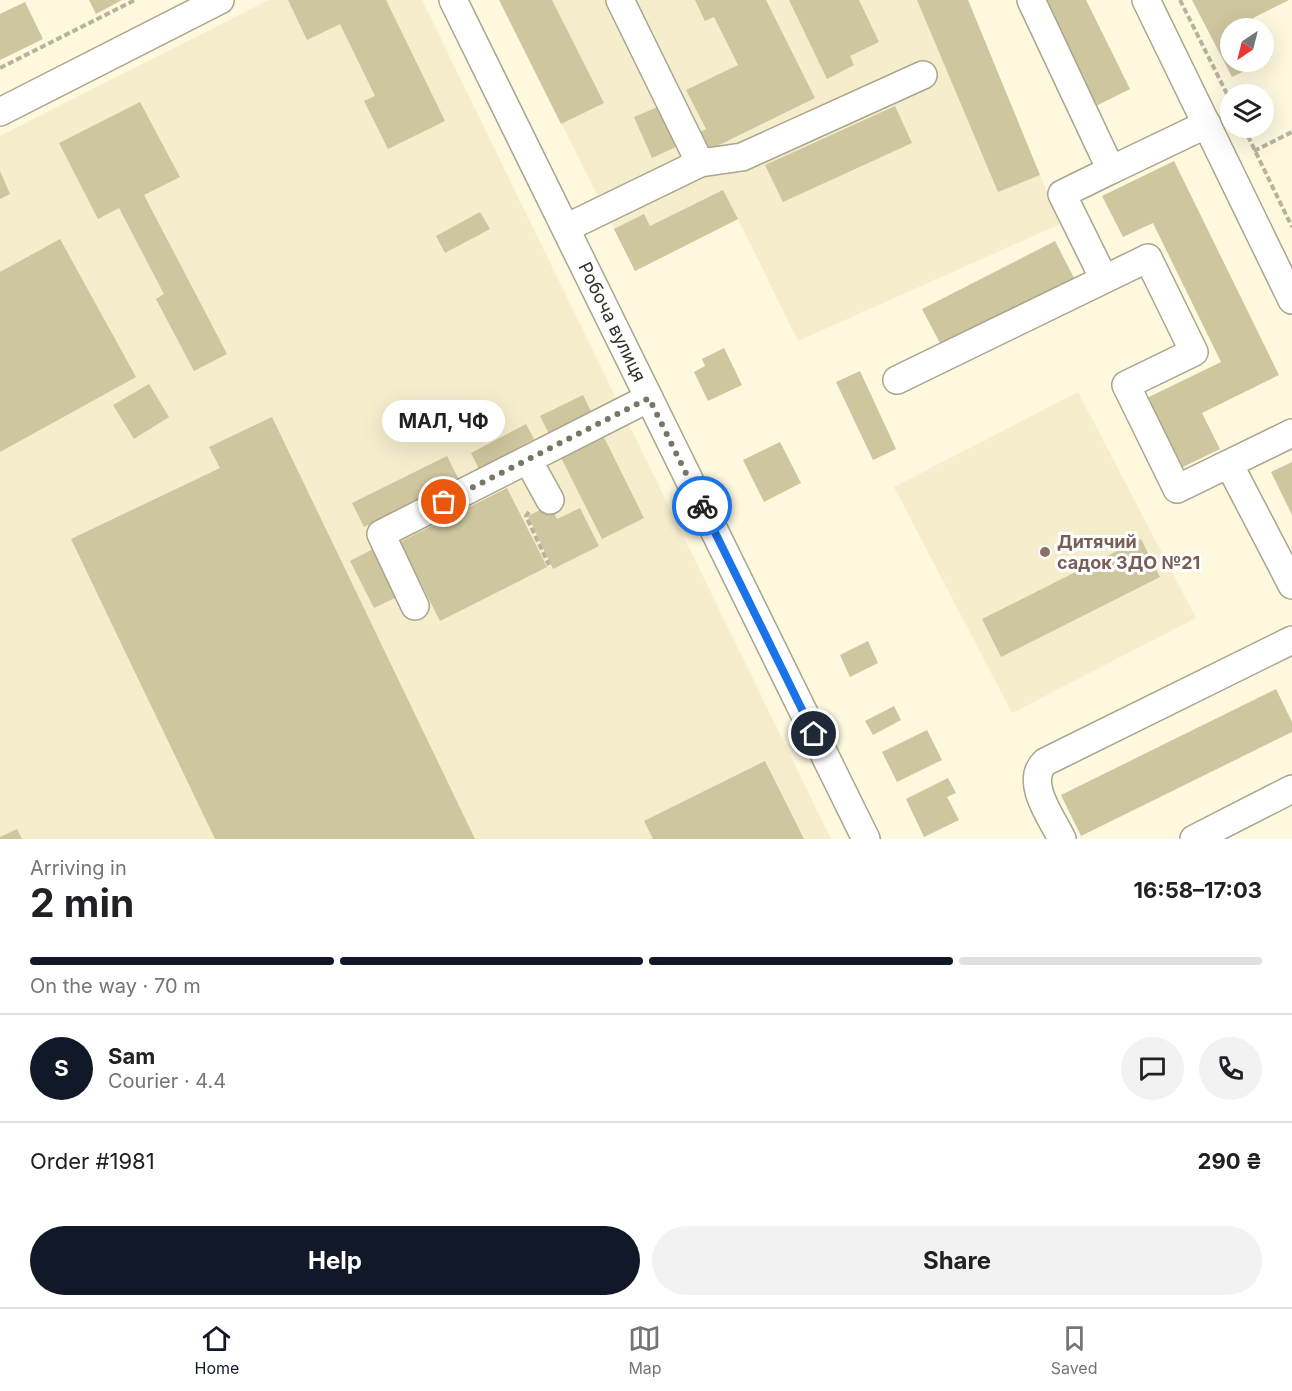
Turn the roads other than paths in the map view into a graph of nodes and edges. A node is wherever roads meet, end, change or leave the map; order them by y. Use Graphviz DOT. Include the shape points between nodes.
graph roads {
  1 [pos="220,0"];
  2 [pos="453,0"];
  3 [pos="620,0"];
  4 [pos="1031,0"];
  5 [pos="1146,0"];
  6 [pos="923,75"];
  7 [pos="0,112"];
  8 [pos="1207,124"];
  9 [pos="700,163"];
  10 [pos="1112,170"];
  11 [pos="566,228"];
  12 [pos="1104,279"];
  13 [pos="1292,300"];
  14 [pos="897,380"];
  15 [pos="649,398"];
  16 [pos="1292,433"];
  17 [pos="528,460"];
  18 [pos="1229,464"];
  19 [pos="547,496"];
  20 [pos="1292,585"];
  21 [pos="415,606"];
  22 [pos="1292,640"];
  23 [pos="1292,789"];
  24 [pos="866,839"];
  25 [pos="1062,839"];
  26 [pos="1194,839"];
  1 -- 7 [label="street"];
  2 -- 11 [label="street, Робоча вулиця"];
  3 -- 9 [label="street"];
  4 -- 10 [label="street"];
  5 -- 8 [label="street"];
  6 -- 9 [label="street" via="742,157"];
  8 -- 10 [label="street"];
  8 -- 13 [label="street"];
  9 -- 11 [label="street"];
  10 -- 12 [label="street" via="1062,194"];
  11 -- 15 [label="street, Робоча вулиця"];
  12 -- 14 [label="street"];
  12 -- 18 [label="street" via="1148,258 1194,352 1126,385 1177,489"];
  15 -- 17 [label="street"];
  15 -- 24 [label="street, Робоча вулиця"];
  16 -- 18 [label="street"];
  17 -- 19 [label="street"];
  17 -- 21 [label="street" via="381,534"];
  18 -- 20 [label="street"];
  22 -- 25 [label="street" via="1045,762 1036,779 1038,790"];
  23 -- 26 [label="street"];
}
